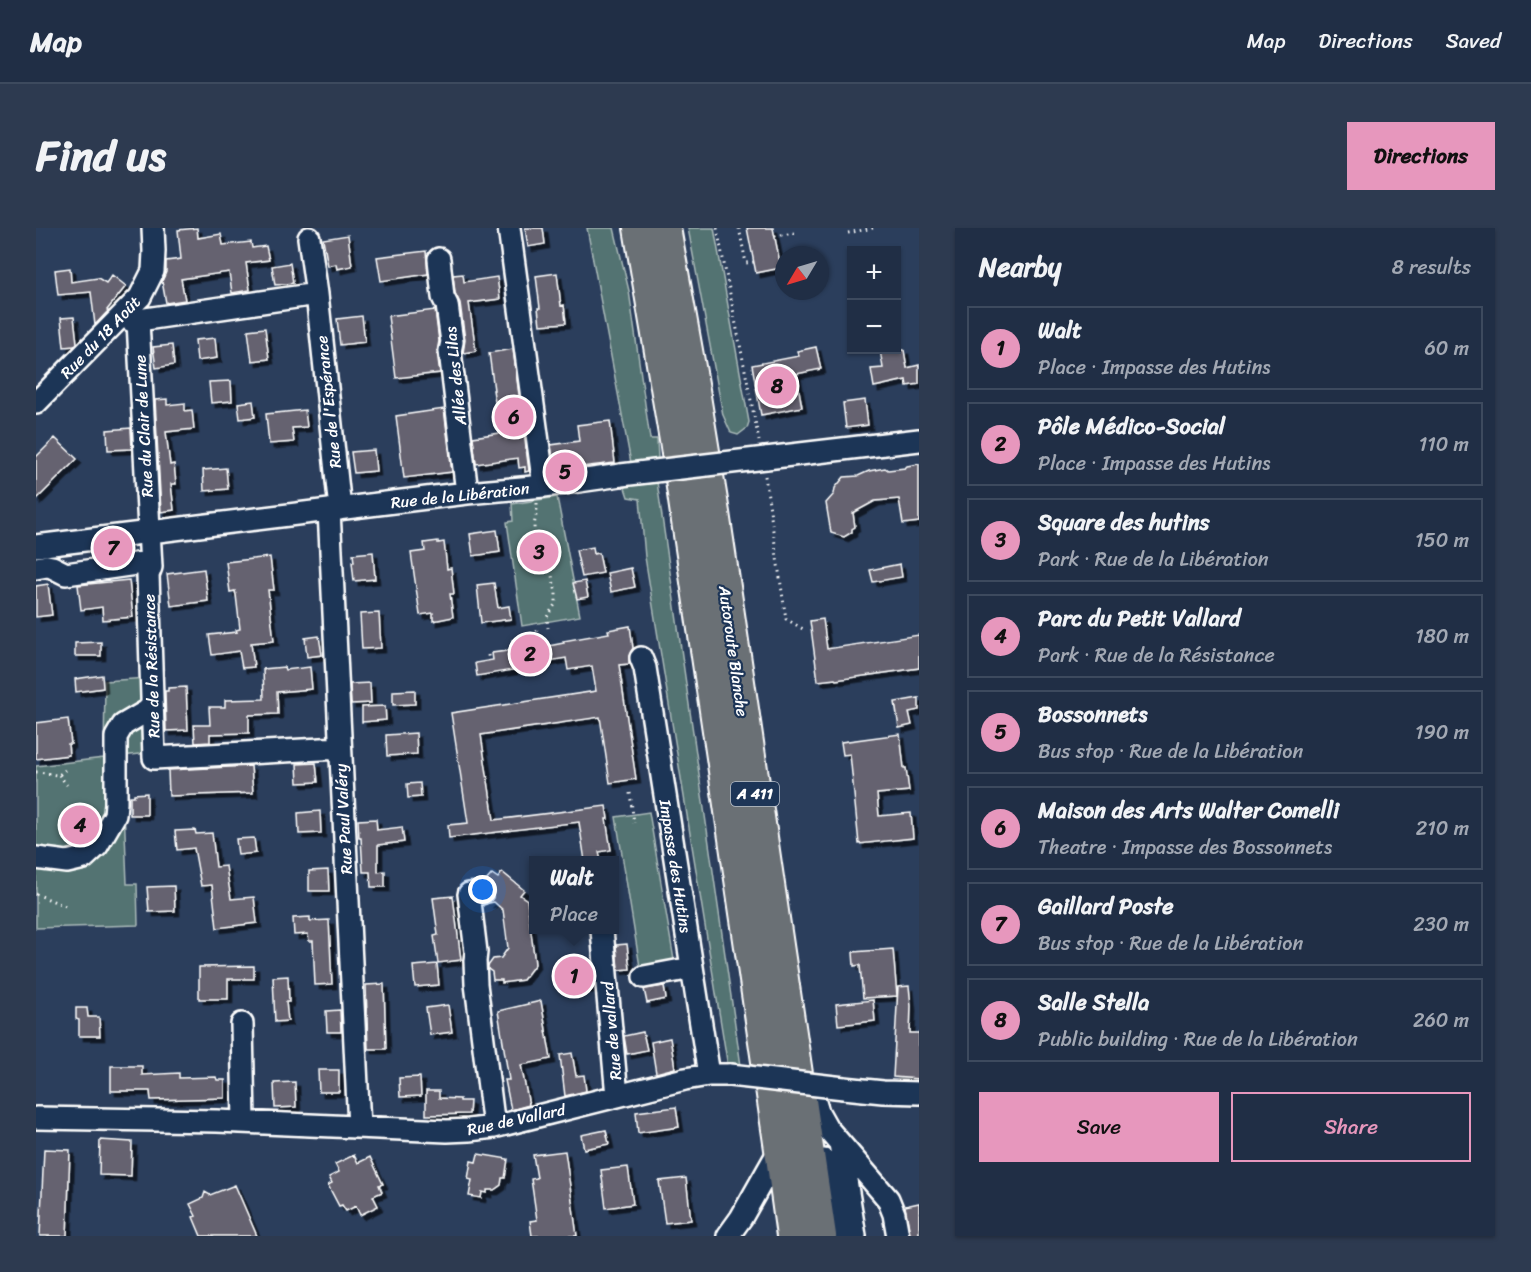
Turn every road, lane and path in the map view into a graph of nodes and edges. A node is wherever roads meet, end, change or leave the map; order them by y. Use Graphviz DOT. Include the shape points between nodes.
graph roads {
  1 [pos="153,228"];
  2 [pos="509,228"];
  3 [pos="639,228"];
  4 [pos="665,228"];
  5 [pos="717,228"];
  6 [pos="739,228"];
  7 [pos="873,228"];
  8 [pos="794,233"];
  9 [pos="848,233"];
  10 [pos="775,236"];
  11 [pos="309,237"];
  12 [pos="439,259"];
  13 [pos="754,262"];
  14 [pos="316,294"];
  15 [pos="130,318"];
  16 [pos="36,403"];
  17 [pos="919,440"];
  18 [pos="767,458"];
  19 [pos="539,486"];
  20 [pos="467,493"];
  21 [pos="335,510"];
  22 [pos="149,532"];
  23 [pos="36,546"];
  24 [pos="150,562"];
  25 [pos="36,568"];
  26 [pos="548,628"];
  27 [pos="803,629"];
  28 [pos="537,630"];
  29 [pos="541,647"];
  30 [pos="488,655"];
  31 [pos="641,658"];
  32 [pos="489,660"];
  33 [pos="152,705"];
  34 [pos="340,748"];
  35 [pos="65,770"];
  36 [pos="36,772"];
  37 [pos="59,775"];
  38 [pos="67,785"];
  39 [pos="630,793"];
  40 [pos="634,823"];
  41 [pos="36,858"];
  42 [pos="481,893"];
  43 [pos="36,894"];
  44 [pos="68,907"];
  45 [pos="602,934"];
  46 [pos="692,968"];
  47 [pos="644,977"];
  48 [pos="466,980"];
  49 [pos="242,1024"];
  50 [pos="797,1074"];
  51 [pos="709,1075"];
  52 [pos="919,1093"];
  53 [pos="616,1096"];
  54 [pos="36,1118"];
  55 [pos="244,1122"];
  56 [pos="358,1127"];
  57 [pos="488,1128"];
  58 [pos="840,1143"];
  59 [pos="780,1149"];
  60 [pos="826,1159"];
  61 [pos="728,1236"];
  62 [pos="792,1236"];
  63 [pos="821,1236"];
  64 [pos="837,1236"];
  65 [pos="855,1236"];
  66 [pos="898,1236"];
  1 -- 15 [label="street, Rue du 18 Août" via="153,271"];
  2 -- 19 [label="street"];
  3 -- 59 [label="highway, Autoroute Blanche / A 411" via="675,440"];
  4 -- 50 [label="highway, Autoroute Blanche / A 411" via="704,449"];
  5 -- 18 [label="path" via="758,439 766,448"];
  6 -- 13 [label="path" via="746,263"];
  7 -- 9 [label="path"];
  8 -- 10 [label="path"];
  11 -- 14 [label="street, Rue de l'Espérance"];
  12 -- 20 [label="street, Allée des Lilas" via="452,342"];
  14 -- 15 [label="street"];
  14 -- 21 [label="street, Rue de l'Espérance"];
  15 -- 16 [label="street, Rue du 18 Août"];
  15 -- 22 [label="street, Rue du Clair de Lune"];
  17 -- 18 [label="street, Rue de la Libération"];
  18 -- 19 [label="street, Rue de la Libération, bridge"];
  18 -- 27 [label="path" via="769,471 764,471 786,619"];
  19 -- 20 [label="street, Rue de la Libération"];
  19 -- 26 [label="path" via="535,544 555,585 556,603 547,617"];
  20 -- 21 [label="street, Rue de la Libération"];
  21 -- 22 [label="street, Rue de la Libération"];
  21 -- 34 [label="street, Rue Paul Valéry"];
  22 -- 23 [label="street, Rue de la Libération"];
  22 -- 24 [label="street, Rue de la Résistance"];
  24 -- 25 [label="street" via="66,574 47,566"];
  24 -- 33 [label="street, Rue de la Résistance"];
  28 -- 29 [label="path"];
  30 -- 32 [label="path"];
  31 -- 46 [label="street, Impasse des Hutins"];
  33 -- 34 [label="street, Rue de la Résistance" via="154,758"];
  33 -- 41 [label="street" via="123,725 116,737 115,815 97,846 84,858"];
  34 -- 56 [label="street, Rue Paul Valéry"];
  35 -- 37 [label="path"];
  36 -- 37 [label="path"];
  37 -- 38 [label="path"];
  39 -- 40 [label="path"];
  42 -- 57 [label="street" via="469,894 477,952"];
  43 -- 44 [label="path"];
  45 -- 53 [label="street, Rue de vallard"];
  46 -- 47 [label="street"];
  46 -- 51 [label="street, Impasse des Hutins"];
  48 -- 57 [label="street"];
  49 -- 55 [label="street"];
  50 -- 58 [label="street"];
  50 -- 60 [label="highway, Autoroute Blanche"];
  51 -- 52 [label="street, Rue de Vallard, bridge"];
  51 -- 53 [label="street, Rue de Vallard"];
  53 -- 57 [label="street, Rue de Vallard"];
  54 -- 55 [label="street, Rue de Vallard"];
  55 -- 56 [label="street, Rue de Vallard"];
  56 -- 57 [label="street, Rue de Vallard" via="447,1131"];
  58 -- 60 [label="street"];
  58 -- 66 [label="street" via="885,1195"];
  59 -- 61 [label="street"];
  59 -- 62 [label="highway, Autoroute Blanche"];
  60 -- 63 [label="highway, Autoroute Blanche"];
  60 -- 64 [label="street"];
  60 -- 65 [label="street"];
}
